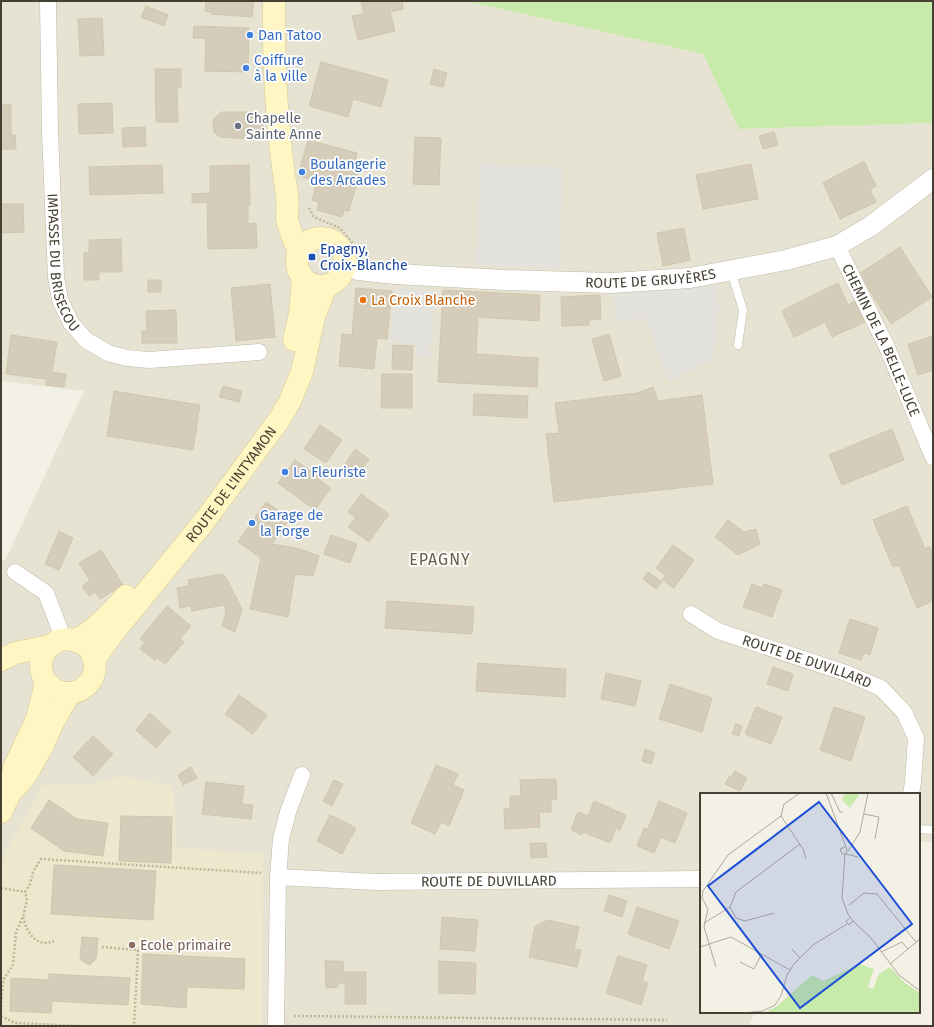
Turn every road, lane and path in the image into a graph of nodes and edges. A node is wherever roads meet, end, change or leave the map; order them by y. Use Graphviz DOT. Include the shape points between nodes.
graph roads {
  1 [pos="48,1"];
  2 [pos="274,1"];
  3 [pos="933,179"];
  4 [pos="287,198"];
  5 [pos="307,206"];
  6 [pos="317,238"];
  7 [pos="837,246"];
  8 [pos="299,251"];
  9 [pos="352,267"];
  10 [pos="730,270"];
  11 [pos="303,280"];
  12 [pos="326,286"];
  13 [pos="738,345"];
  14 [pos="259,352"];
  15 [pos="929,439"];
  16 [pos="933,457"];
  17 [pos="15,572"];
  18 [pos="692,614"];
  19 [pos="63,642"];
  20 [pos="94,660"];
  21 [pos="1,661"];
  22 [pos="44,679"];
  23 [pos="70,693"];
  24 [pos="302,775"];
  25 [pos="910,793"];
  26 [pos="5,803"];
  27 [pos="920,829"];
  28 [pos="933,830"];
  29 [pos="272,876"];
  30 [pos="700,879"];
  31 [pos="1,888"];
  32 [pos="24,892"];
  33 [pos="23,917"];
  34 [pos="54,941"];
  35 [pos="102,947"];
  36 [pos="1,1007"];
  37 [pos="1,1016"];
  38 [pos="289,1016"];
  39 [pos="667,1020"];
  40 [pos="78,1026"];
  41 [pos="134,1026"];
  42 [pos="276,1026"];
  1 -- 14 [label="street, IMPASSE DU BRISECOU" via="56,277 60,300 71,323 86,340 108,353 127,358 148,360"];
  2 -- 4 [label="main road" via="275,88"];
  3 -- 7 [label="street, ROUTE DE GRUYÈRES" via="871,226"];
  4 -- 6 [label="main road"];
  4 -- 8 [label="main road" via="288,218"];
  5 -- 9 [label="path" via="314,217 340,228 362,253"];
  6 -- 8 [label="main road" via="304,244"];
  6 -- 9 [label="main road" via="327,238 339,246"];
  7 -- 10 [label="street, ROUTE DE GRUYÈRES" via="786,260"];
  7 -- 15 [label="street, CHEMIN DE LA BELLE-LUCE"];
  8 -- 11 [label="main road" via="296,266"];
  9 -- 10 [label="street, ROUTE DE GRUYÈRES" via="395,274 611,283 690,278"];
  9 -- 12 [label="main road"];
  10 -- 13 [label="lane" via="743,310"];
  11 -- 12 [label="main road" via="314,286"];
  11 -- 19 [label="main road, ROUTE DE L'INTYAMON" via="300,314 289,365 278,397 266,419 125,597 101,623 82,637"];
  12 -- 20 [label="main road, ROUTE DE L'INTYAMON" via="314,317 302,372 279,420 203,522"];
  15 -- 16 [label="street, CHEMIN DE LA BELLE-LUCE"];
  17 -- 19 [label="street" via="46,593"];
  18 -- 25 [label="street, ROUTE DE DUVILLARD" via="718,631 846,673 881,688 904,712 916,738"];
  19 -- 20 [label="main road" via="86,646"];
  19 -- 21 [label="main road" via="15,653"];
  19 -- 22 [label="main road" via="44,653 41,669"];
  20 -- 23 [label="main road" via="94,673 90,682 83,689"];
  21 -- 22 [label="main road" via="18,663"];
  22 -- 23 [label="main road" via="57,691"];
  22 -- 26 [label="main road" via="37,719 14,768"];
  23 -- 26 [label="main road" via="26,775"];
  24 -- 29 [label="street" via="288,812"];
  27 -- 28 [label="lane"];
  29 -- 30 [label="street, ROUTE DE DUVILLARD" via="376,882"];
  29 -- 32 [label="path" via="41,859"];
  29 -- 42 [label="street"];
  31 -- 32 [label="path"];
  32 -- 33 [label="path" via="27,900"];
  33 -- 34 [label="path" via="31,937 39,942"];
  33 -- 36 [label="path" via="16,932 13,965 3,980"];
  35 -- 41 [label="path" via="138,950"];
  37 -- 40 [label="path" via="15,1023"];
  38 -- 39 [label="path"];
}
